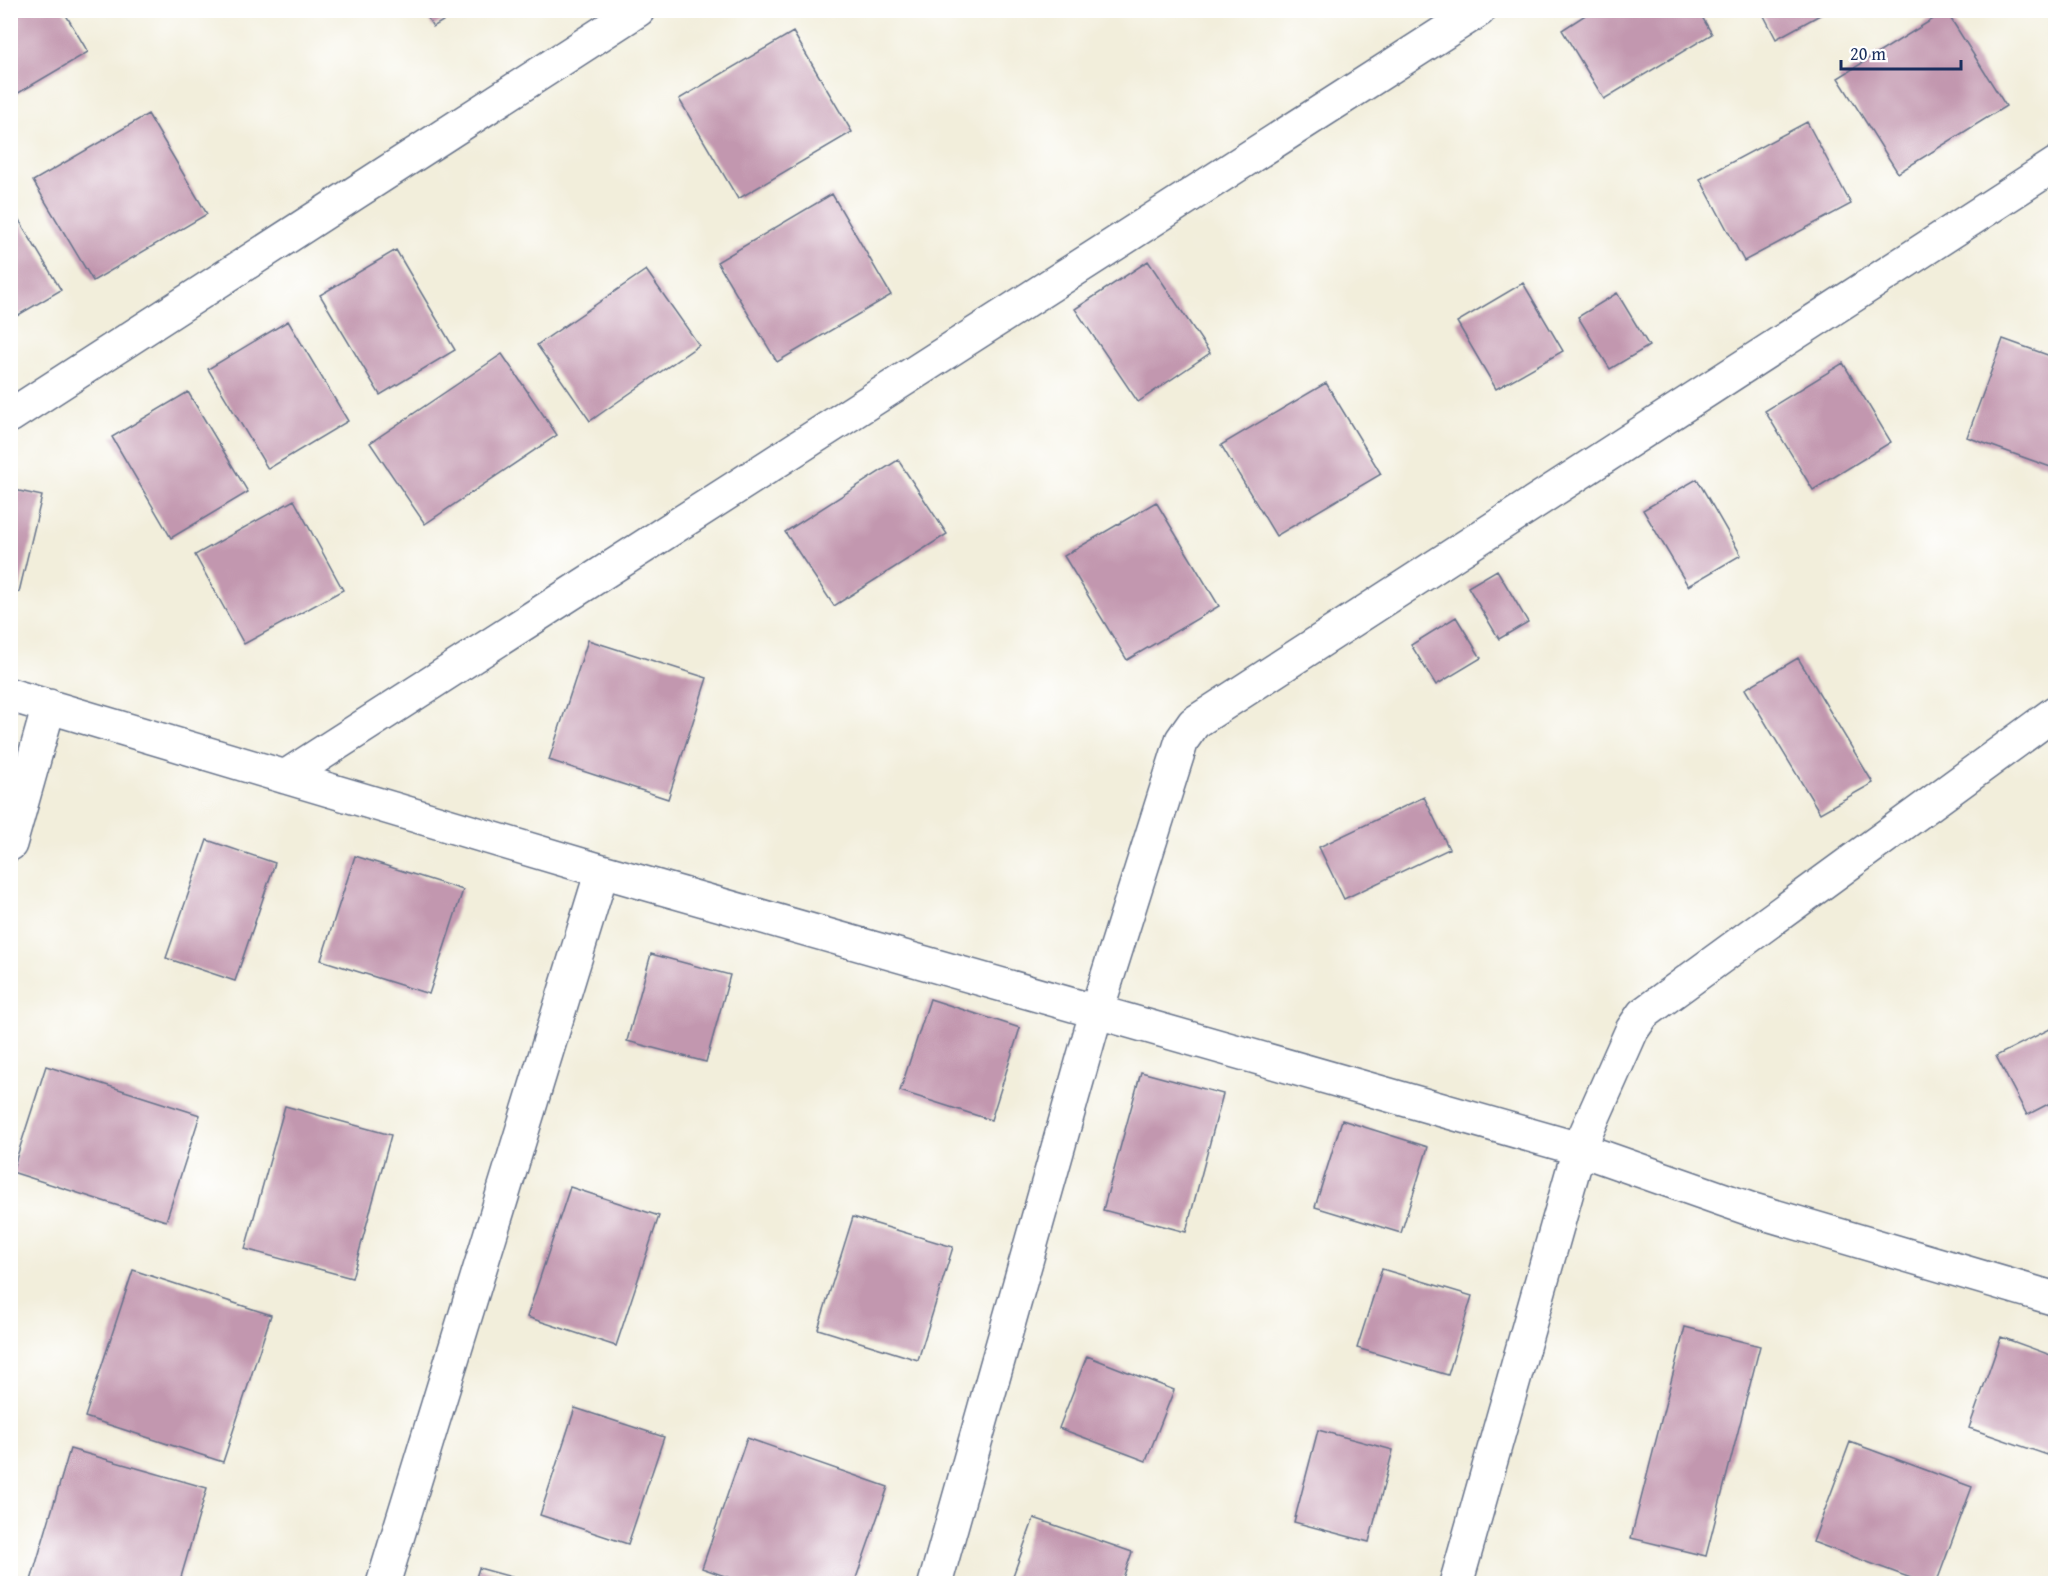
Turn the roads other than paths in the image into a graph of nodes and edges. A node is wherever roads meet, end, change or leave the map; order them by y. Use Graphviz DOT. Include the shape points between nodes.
graph roads {
  1 [pos="638,10"];
  2 [pos="1479,10"];
  3 [pos="2055,164"];
  4 [pos="10,416"];
  5 [pos="10,694"];
  6 [pos="49,706"];
  7 [pos="2055,712"];
  8 [pos="285,777"];
  9 [pos="10,844"];
  10 [pos="602,871"];
  11 [pos="1096,1013"];
  12 [pos="1579,1149"];
  13 [pos="2055,1299"];
  14 [pos="383,1584"];
  15 [pos="935,1584"];
  16 [pos="1456,1584"];
  1 -- 4 [label="street"];
  2 -- 8 [label="street"];
  3 -- 11 [label="street" via="1194,723 1182,740"];
  5 -- 6 [label="street"];
  6 -- 8 [label="street"];
  6 -- 9 [label="street"];
  7 -- 12 [label="street" via="1644,1014 1632,1030"];
  8 -- 10 [label="street"];
  10 -- 11 [label="street"];
  10 -- 14 [label="street"];
  11 -- 12 [label="street"];
  11 -- 15 [label="street"];
  12 -- 13 [label="street" via="1750,1209"];
  12 -- 16 [label="street"];
}
